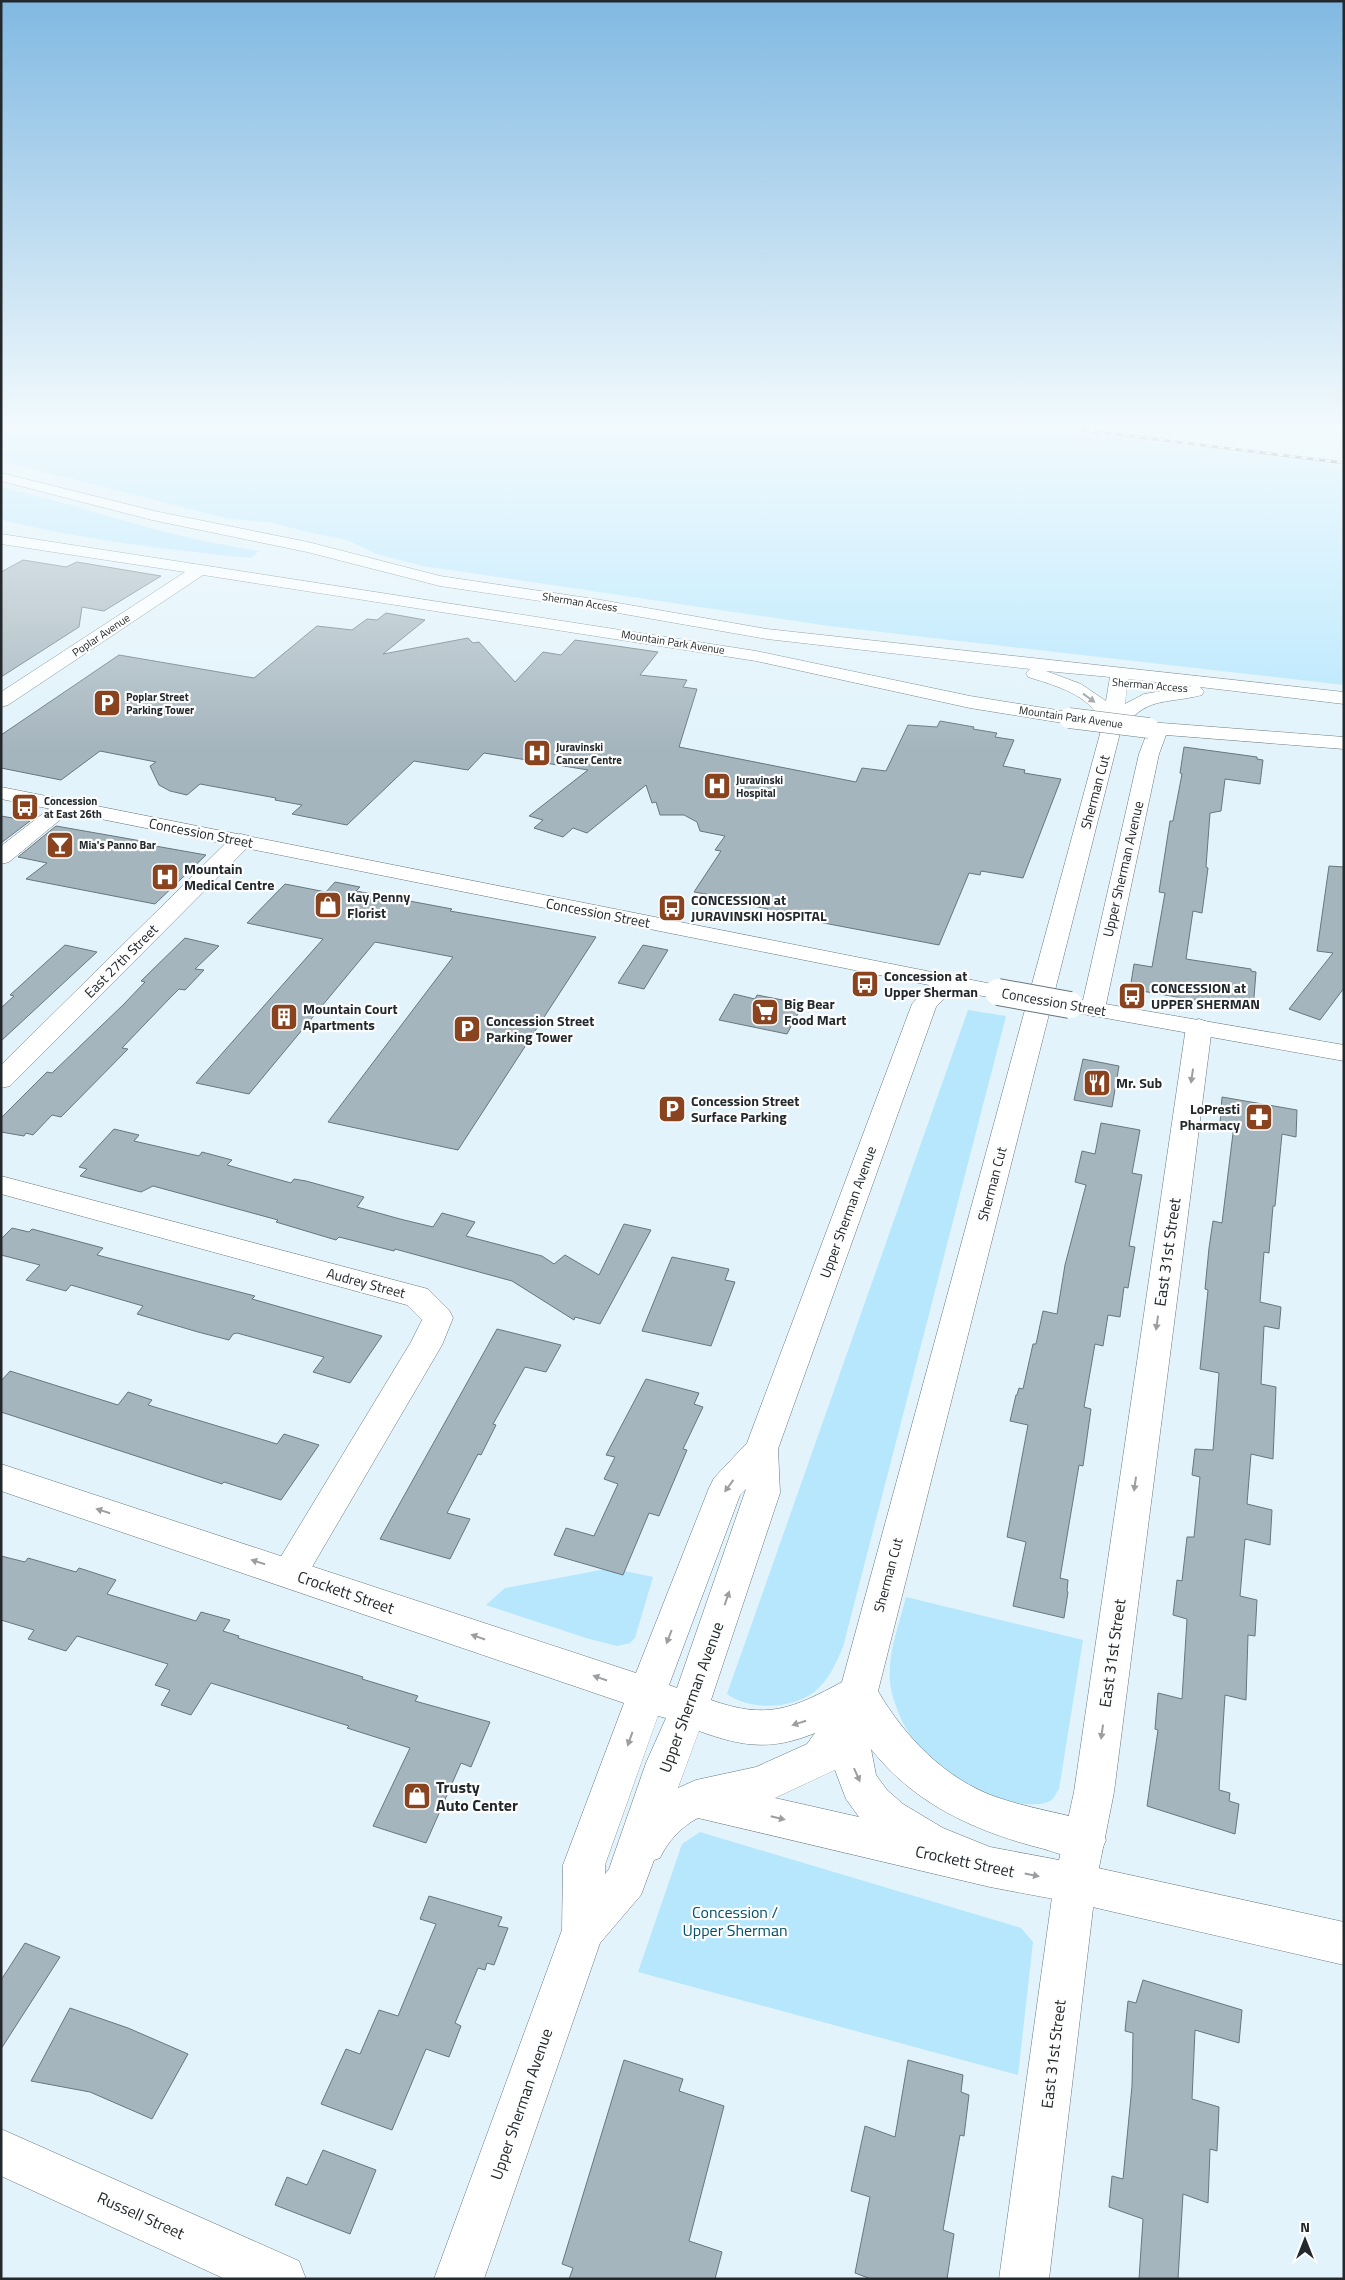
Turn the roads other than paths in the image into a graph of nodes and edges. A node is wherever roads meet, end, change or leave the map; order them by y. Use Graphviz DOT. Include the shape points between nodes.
graph roads {
  1 [pos="250,535"];
  2 [pos="2,539"];
  3 [pos="201,569"];
  4 [pos="958,656"];
  5 [pos="1012,666"];
  6 [pos="1120,678"];
  7 [pos="1231,691"];
  8 [pos="1344,700"];
  9 [pos="1,701"];
  10 [pos="1153,729"];
  11 [pos="1110,734"];
  12 [pos="1344,743"];
  13 [pos="1,793"];
  14 [pos="65,806"];
  15 [pos="241,841"];
  16 [pos="1,857"];
  17 [pos="946,982"];
  18 [pos="1081,1007"];
  19 [pos="1199,1027"];
  20 [pos="1344,1053"];
  21 [pos="1,1080"];
  22 [pos="1,1185"];
  23 [pos="761,1449"];
  24 [pos="1,1477"];
  25 [pos="289,1573"];
  26 [pos="858,1693"];
  27 [pos="646,1694"];
  28 [pos="688,1711"];
  29 [pos="696,1799"];
  30 [pos="1085,1840"];
  31 [pos="990,1867"];
  32 [pos="626,1881"];
  33 [pos="1075,1883"];
  34 [pos="583,1930"];
  35 [pos="1344,1944"];
  36 [pos="1,2152"];
  37 [pos="281,2279"];
  38 [pos="459,2279"];
  39 [pos="1024,2279"];
  1 -- 4 [label="main road, Sherman Access" via="440,581 767,634"];
  2 -- 3 [label="main road, Mountain Park Avenue"];
  3 -- 9 [label="main road, Poplar Avenue"];
  3 -- 10 [label="main road, Mountain Park Avenue, bridge" via="756,656 970,702"];
  4 -- 5 [label="main road, Sherman Access"];
  4 -- 6 [label="main road, Sherman Access"];
  5 -- 6 [label="main road, Sherman Access"];
  5 -- 11 [label="main road, one-way" via="1053,679 1085,695 1107,716"];
  6 -- 7 [label="main road, Sherman Access"];
  6 -- 8 [label="main road, Sherman Access" via="1239,685"];
  6 -- 11 [label="main road, Sherman Cut"];
  7 -- 8 [label="main road, Sherman Access"];
  7 -- 11 [label="main road" via="1172,694 1140,702 1126,711"];
  10 -- 12 [label="main road, Mountain Park Avenue"];
  10 -- 18 [label="main road, Upper Sherman Avenue"];
  11 -- 26 [label="main road, Sherman Cut"];
  13 -- 14 [label="main road, Concession Street"];
  14 -- 15 [label="main road, Concession Street"];
  14 -- 16 [label="main road"];
  15 -- 17 [label="main road, Concession Street"];
  15 -- 21 [label="main road, East 27th Street"];
  17 -- 18 [label="main road, Concession Street, bridge"];
  17 -- 23 [label="main road, Upper Sherman Avenue" via="924,1004"];
  18 -- 19 [label="main road, Concession Street"];
  19 -- 20 [label="main road, Concession Street"];
  19 -- 30 [label="main road, East 31st Street, one-way"];
  22 -- 25 [label="main road, Audrey Street" via="417,1297 438,1318 426,1345"];
  23 -- 27 [label="main road, Upper Sherman Avenue, one-way" via="726,1488"];
  28 -- 23 [label="main road, Upper Sherman Avenue, one-way" via="763,1493"];
  25 -- 24 [label="main road, Crockett Street, one-way"];
  27 -- 25 [label="main road, Crockett Street, one-way"];
  26 -- 28 [label="main road, Crockett Street, one-way" via="808,1720 783,1728 743,1727"];
  26 -- 29 [label="main road" via="833,1742 821,1757 760,1785"];
  26 -- 30 [label="main road" via="886,1738 911,1765 938,1785 990,1814"];
  26 -- 31 [label="main road, one-way" via="852,1740 853,1766 865,1792 882,1813 917,1835"];
  27 -- 28 [label="main road, Crockett Street"];
  27 -- 34 [label="main road, Upper Sherman Avenue, one-way" via="584,1865"];
  28 -- 32 [label="main road, Upper Sherman Avenue" via="666,1764"];
  29 -- 31 [label="main road, Crockett Street, one-way"];
  29 -- 32 [label="main road" via="673,1810 650,1834"];
  30 -- 33 [label="main road, East 31st Street"];
  31 -- 33 [label="main road, Crockett Street, one-way"];
  32 -- 34 [label="main road, Upper Sherman Avenue"];
  33 -- 35 [label="main road, Crockett Street"];
  33 -- 39 [label="main road, East 31st Street"];
  34 -- 38 [label="main road, Upper Sherman Avenue"];
  36 -- 37 [label="main road, Russell Street"];
}
